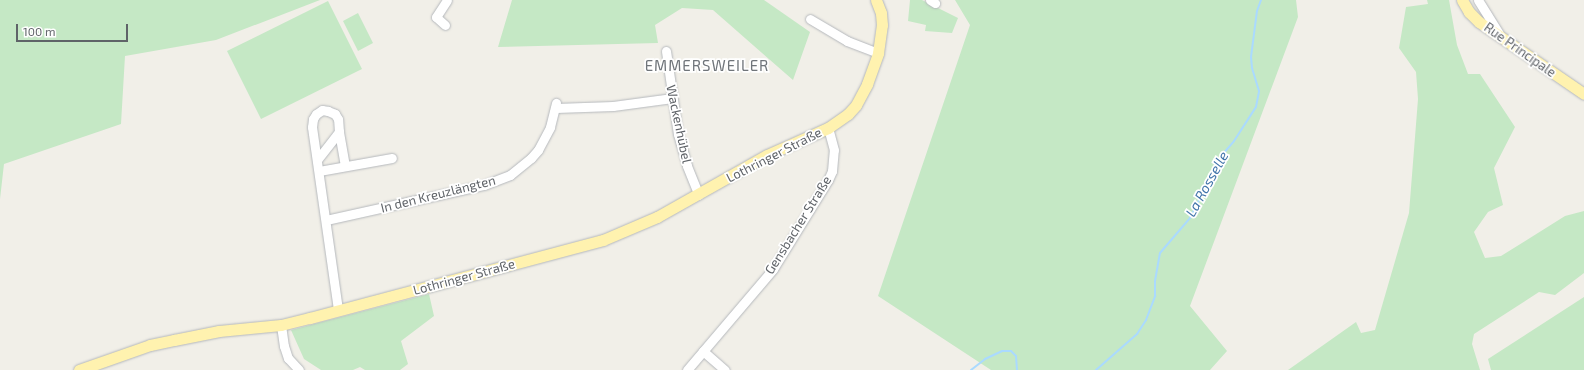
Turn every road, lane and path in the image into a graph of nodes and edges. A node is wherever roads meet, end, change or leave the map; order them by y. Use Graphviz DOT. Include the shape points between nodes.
graph roads {
  1 [pos="447,0"];
  2 [pos="876,0"];
  3 [pos="1462,0"];
  4 [pos="1478,0"];
  5 [pos="810,19"];
  6 [pos="445,25"];
  7 [pos="1500,36"];
  8 [pos="666,51"];
  9 [pos="878,53"];
  10 [pos="1584,94"];
  11 [pos="672,98"];
  12 [pos="828,128"];
  13 [pos="339,132"];
  14 [pos="392,158"];
  15 [pos="318,160"];
  16 [pos="345,165"];
  17 [pos="319,171"];
  18 [pos="699,195"];
  19 [pos="326,220"];
  20 [pos="338,310"];
  21 [pos="281,325"];
  22 [pos="703,351"];
  23 [pos="689,368"];
  24 [pos="80,370"];
  25 [pos="299,370"];
  26 [pos="725,370"];
  1 -- 6 [label="street" via="436,18"];
  2 -- 9 [label="main road" via="882,25"];
  3 -- 7 [label="main road, Rue Principale" via="1479,22"];
  4 -- 7 [label="street"];
  5 -- 9 [label="street" via="847,41"];
  7 -- 10 [label="main road, Rue Principale"];
  8 -- 11 [label="street, Wackenhübel"];
  9 -- 12 [label="main road" via="856,105"];
  11 -- 18 [label="street, Wackenhübel" via="686,166"];
  11 -- 19 [label="street, In den Kreuzlängten" via="613,106 556,105 550,127 538,150 510,175 484,185"];
  12 -- 18 [label="main road, Lothringer Straße" via="767,155"];
  12 -- 22 [label="street, Gensbacher Straße" via="834,150 832,171 828,180 773,269"];
  13 -- 15 [label="street"];
  13 -- 15 [label="street" via="338,119 334,114 322,110 316,114 312,127"];
  13 -- 16 [label="street"];
  14 -- 16 [label="street"];
  15 -- 17 [label="street"];
  16 -- 17 [label="street"];
  17 -- 19 [label="street"];
  18 -- 20 [label="main road, Lothringer Straße" via="657,217 603,240"];
  19 -- 20 [label="street"];
  20 -- 21 [label="main road, Lothringer Straße"];
  21 -- 24 [label="main road, Lothringer Straße" via="219,331 168,341 122,354"];
  21 -- 25 [label="street" via="288,358"];
  22 -- 23 [label="street, Gensbacher Straße"];
  22 -- 26 [label="street"];
}
